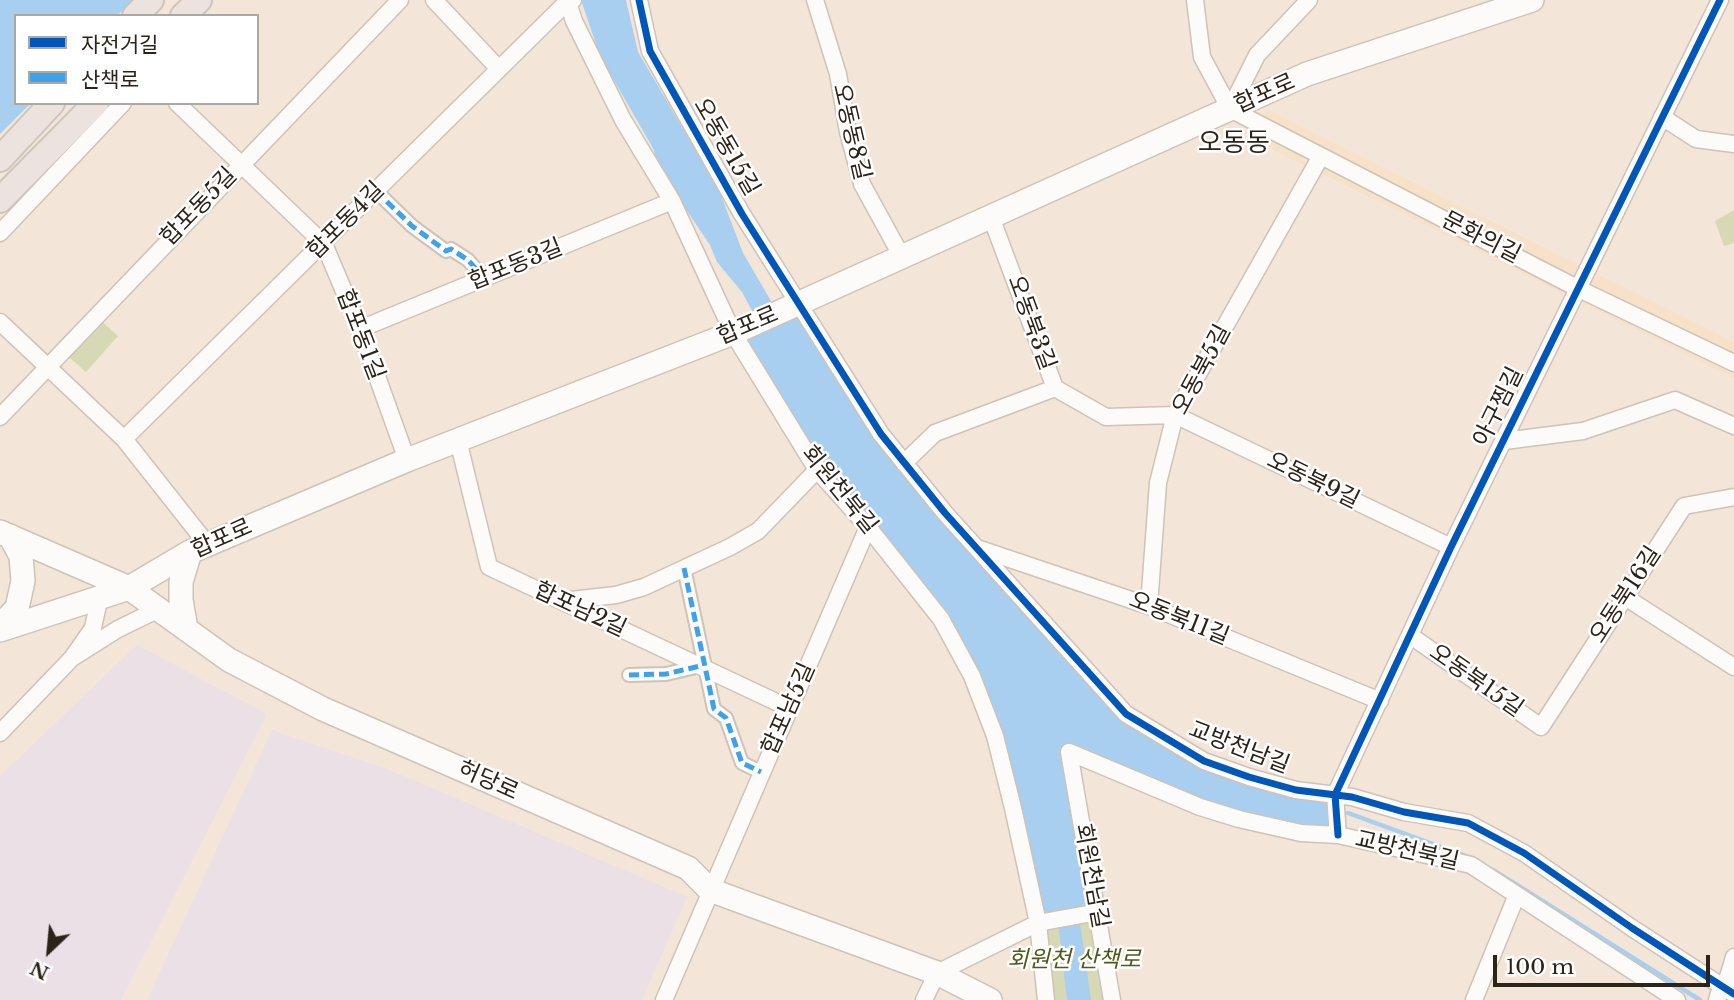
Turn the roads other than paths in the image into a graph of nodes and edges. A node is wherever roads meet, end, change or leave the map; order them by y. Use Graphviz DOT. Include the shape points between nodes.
graph roads {
  1 [pos="150,0"];
  2 [pos="199,0"];
  3 [pos="400,0"];
  4 [pos="434,0"];
  5 [pos="569,0"];
  6 [pos="639,0"];
  7 [pos="815,0"];
  8 [pos="1195,0"];
  9 [pos="1309,0"];
  10 [pos="1532,0"];
  11 [pos="1720,0"];
  12 [pos="137,14"];
  13 [pos="185,14"];
  14 [pos="499,69"];
  15 [pos="50,105"];
  16 [pos="94,105"];
  17 [pos="121,105"];
  18 [pos="179,105"];
  19 [pos="1230,109"];
  20 [pos="1662,117"];
  21 [pos="1734,144"];
  22 [pos="1321,156"];
  23 [pos="0,159"];
  24 [pos="241,164"];
  25 [pos="376,191"];
  26 [pos="0,200"];
  27 [pos="671,201"];
  28 [pos="991,217"];
  29 [pos="0,233"];
  30 [pos="324,244"];
  31 [pos="902,257"];
  32 [pos="484,278"];
  33 [pos="1577,288"];
  34 [pos="801,303"];
  35 [pos="0,322"];
  36 [pos="360,329"];
  37 [pos="733,333"];
  38 [pos="1734,363"];
  39 [pos="46,367"];
  40 [pos="1055,388"];
  41 [pos="1175,415"];
  42 [pos="0,417"];
  43 [pos="1734,425"];
  44 [pos="124,439"];
  45 [pos="458,440"];
  46 [pos="1504,441"];
  47 [pos="407,460"];
  48 [pos="904,463"];
  49 [pos="817,470"];
  50 [pos="1734,497"];
  51 [pos="868,527"];
  52 [pos="5,534"];
  53 [pos="975,547"];
  54 [pos="1451,547"];
  55 [pos="198,548"];
  56 [pos="684,568"];
  57 [pos="130,588"];
  58 [pos="1625,597"];
  59 [pos="99,600"];
  60 [pos="561,601"];
  61 [pos="1149,606"];
  62 [pos="159,609"];
  63 [pos="0,628"];
  64 [pos="186,629"];
  65 [pos="1411,636"];
  66 [pos="72,658"];
  67 [pos="1734,667"];
  68 [pos="703,668"];
  69 [pos="629,675"];
  70 [pos="1380,701"];
  71 [pos="789,708"];
  72 [pos="1541,727"];
  73 [pos="0,733"];
  74 [pos="1069,752"];
  75 [pos="761,772"];
  76 [pos="1335,795"];
  77 [pos="1338,835"];
  78 [pos="710,890"];
  79 [pos="1517,897"];
  80 [pos="1098,912"];
  81 [pos="1038,923"];
  82 [pos="1734,957"];
  83 [pos="937,973"];
  84 [pos="1724,992"];
  85 [pos="664,1000"];
  86 [pos="923,1000"];
  87 [pos="990,1000"];
  88 [pos="1046,1000"];
  89 [pos="1112,1000"];
  90 [pos="1474,1000"];
  91 [pos="1676,1000"];
  1 -- 12 [label="main road"];
  2 -- 13 [label="main road"];
  3 -- 24 [label="street, 합포동5길"];
  4 -- 14 [label="street"];
  5 -- 14 [label="street, 합포동4길"];
  5 -- 27 [label="street, 회원천북길" via="574,21 623,120"];
  6 -- 34 [label="street, 오동동15길" via="649,51 742,214"];
  7 -- 31 [label="street, 오동동8길" via="838,74 862,184"];
  8 -- 19 [label="street" via="1202,57"];
  9 -- 19 [label="street" via="1257,55"];
  10 -- 19 [label="main road, 합포로" via="1307,75"];
  11 -- 20 [label="street, 아구찜길"];
  14 -- 25 [label="street, 합포동4길"];
  15 -- 23 [label="main road"];
  16 -- 26 [label="main road"];
  17 -- 29 [label="street"];
  18 -- 24 [label="street, 합포동1길"];
  19 -- 22 [label="street, 문화의길"];
  19 -- 28 [label="main road, 합포로"];
  20 -- 21 [label="street" via="1696,139"];
  20 -- 33 [label="street, 아구찜길"];
  22 -- 33 [label="street, 문화의길"];
  22 -- 41 [label="street, 오동북5길"];
  24 -- 30 [label="street, 합포동1길"];
  24 -- 39 [label="street, 합포동5길"];
  25 -- 30 [label="street, 합포동4길"];
  25 -- 32 [label="street" via="412,226 446,251 452,249 468,260"];
  27 -- 32 [label="street, 합포동3길"];
  27 -- 37 [label="street, 회원천북길"];
  28 -- 31 [label="main road, 합포로"];
  28 -- 40 [label="street, 오동북3길"];
  30 -- 36 [label="street, 합포동1길"];
  30 -- 44 [label="street, 합포동4길"];
  31 -- 34 [label="main road, 합포로"];
  32 -- 36 [label="street, 합포동3길"];
  33 -- 38 [label="street, 문화의길"];
  33 -- 46 [label="street, 아구찜길"];
  34 -- 37 [label="main road, 합포로"];
  34 -- 48 [label="street, 교방천남길" via="881,434"];
  35 -- 39 [label="street"];
  36 -- 47 [label="street, 합포동1길"];
  37 -- 45 [label="main road, 합포로"];
  37 -- 49 [label="street, 회원천북길"];
  39 -- 42 [label="street, 합포동5길"];
  39 -- 44 [label="street"];
  40 -- 41 [label="street, 오동북3길" via="1106,417"];
  40 -- 48 [label="street" via="935,433"];
  41 -- 54 [label="street, 오동북9길"];
  41 -- 61 [label="street, 오동북5길" via="1158,483"];
  43 -- 46 [label="street" via="1675,400 1583,431"];
  44 -- 55 [label="street"];
  45 -- 47 [label="main road, 합포로"];
  45 -- 60 [label="street, 합포남2길" via="489,567"];
  46 -- 54 [label="street, 아구찜길"];
  47 -- 55 [label="main road, 합포로"];
  48 -- 53 [label="street, 교방천남길"];
  49 -- 51 [label="street, 회원천북길"];
  49 -- 56 [label="street" via="758,531"];
  50 -- 58 [label="street, 오동북16길" via="1684,506"];
  51 -- 71 [label="street, 합포남5길"];
  51 -- 81 [label="street, 회원천북길" via="941,619 972,676 995,736"];
  52 -- 57 [label="main road, 허당로"];
  52 -- 63 [label="main road" via="21,556 23,581 17,608"];
  53 -- 61 [label="street, 오동북11길"];
  53 -- 76 [label="street, 교방천남길" via="1135,719 1205,761 1296,790"];
  54 -- 65 [label="street, 아구찜길"];
  55 -- 57 [label="main road, 합포로"];
  55 -- 64 [label="main road" via="181,582"];
  56 -- 60 [label="street" via="644,587"];
  56 -- 68 [label="street"];
  57 -- 59 [label="main road, 합포로"];
  57 -- 62 [label="main road, 허당로"];
  58 -- 67 [label="street"];
  58 -- 72 [label="street, 오동북16길"];
  59 -- 63 [label="main road, 합포로"];
  59 -- 66 [label="street" via="93,628"];
  60 -- 68 [label="street, 합포남2길"];
  61 -- 70 [label="street, 오동북11길"];
  62 -- 64 [label="main road, 허당로"];
  62 -- 66 [label="street"];
  64 -- 78 [label="main road, 허당로" via="229,660 323,709 688,868"];
  65 -- 70 [label="street, 아구찜길"];
  65 -- 72 [label="street, 오동북15길"];
  66 -- 73 [label="street"];
  68 -- 69 [label="street"];
  68 -- 71 [label="street, 합포남2길"];
  68 -- 75 [label="street" via="714,709 726,718 741,763"];
  70 -- 76 [label="street, 아구찜길"];
  71 -- 75 [label="street, 합포남5길"];
  74 -- 77 [label="street, 교방천북길" via="1200,807 1301,834"];
  74 -- 80 [label="street, 회원천남길"];
  75 -- 78 [label="street, 합포남5길"];
  76 -- 77 [label="street, 아구찜길"];
  76 -- 84 [label="street, 교방천남길" via="1468,823 1524,853"];
  77 -- 79 [label="street, 교방천북길" via="1471,865"];
  78 -- 83 [label="main road, 허당로"];
  78 -- 85 [label="street, 합포남5길"];
  79 -- 90 [label="street"];
  79 -- 91 [label="street, 교방천북길"];
  80 -- 81 [label="street"];
  80 -- 89 [label="street, 회원천남길"];
  81 -- 83 [label="street"];
  81 -- 88 [label="street, 회원천북길"];
  82 -- 84 [label="street"];
  83 -- 86 [label="street"];
  83 -- 87 [label="main road, 허당로"];
}
